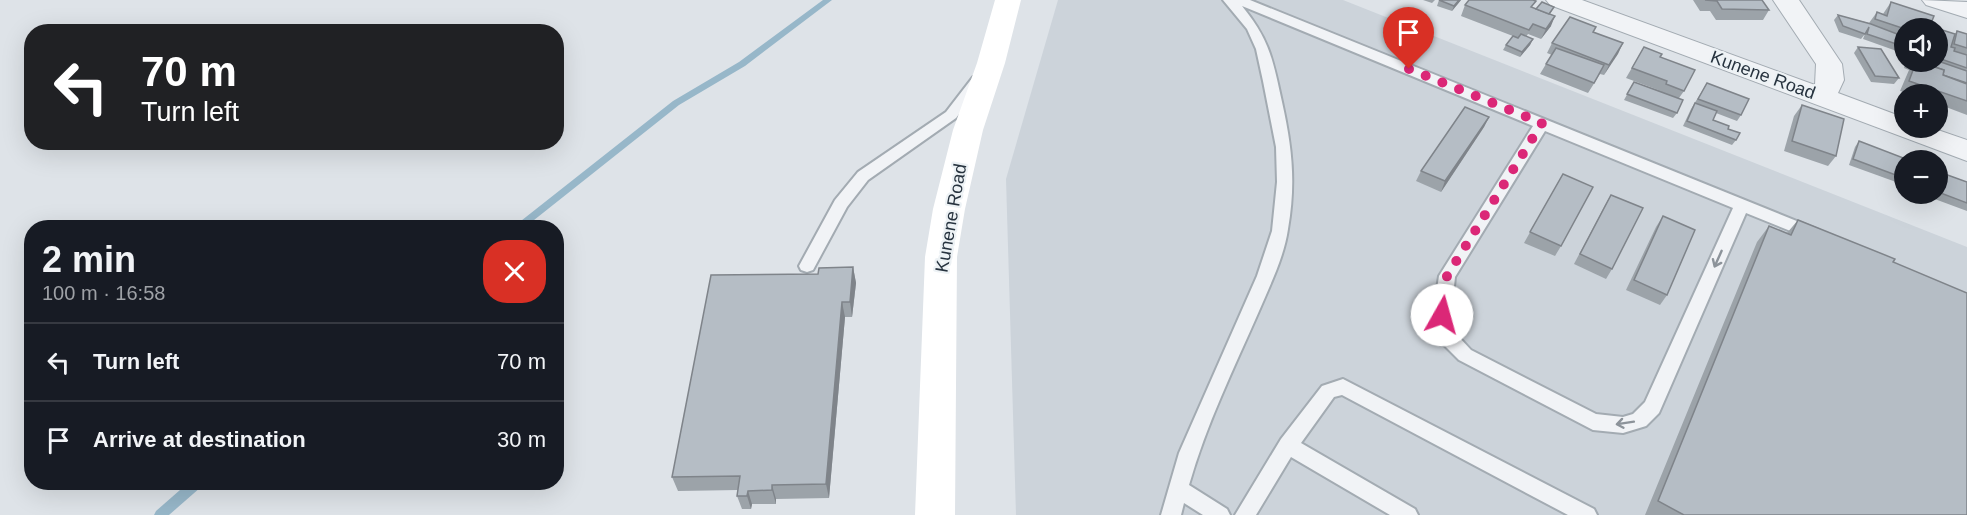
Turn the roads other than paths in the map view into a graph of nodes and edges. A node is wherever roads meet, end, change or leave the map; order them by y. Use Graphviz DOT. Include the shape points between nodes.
graph roads {
  1 [pos="1008,0"];
  2 [pos="1230,0"];
  3 [pos="1239,0"];
  4 [pos="1559,0"];
  5 [pos="1786,0"];
  6 [pos="1935,0"];
  7 [pos="1967,10"];
  8 [pos="991,63"];
  9 [pos="1822,97"];
  10 [pos="1542,123"];
  11 [pos="1967,151"];
  12 [pos="1742,206"];
  13 [pos="1826,240"];
  14 [pos="807,266"];
  15 [pos="1288,445"];
  16 [pos="1179,489"];
  17 [pos="935,515"];
  18 [pos="1171,515"];
  19 [pos="1220,515"];
  20 [pos="1245,515"];
  21 [pos="1408,515"];
  22 [pos="1587,515"];
  1 -- 8 [label="street, Kunene Road"];
  2 -- 16 [label="lane" via="1253,28 1263,49 1284,147 1281,221 1265,276 1190,453"];
  3 -- 10 [label="lane"];
  4 -- 9 [label="street, Kunene Road"];
  5 -- 9 [label="street" via="1829,64 1830,80"];
  6 -- 7 [label="street"];
  8 -- 14 [label="lane" via="951,115 863,176 841,204"];
  8 -- 17 [label="street, Kunene Road" via="968,130 941,256"];
  9 -- 11 [label="street, Kunene Road"];
  10 -- 12 [label="lane"];
  12 -- 10 [label="lane, one-way" via="1653,406 1640,420 1623,425 1593,422 1465,355 1450,340 1442,315 1447,276"];
  12 -- 13 [label="lane"];
  15 -- 20 [label="lane"];
  15 -- 21 [label="lane"];
  15 -- 22 [label="lane" via="1328,391 1348,388"];
  16 -- 18 [label="lane"];
  16 -- 19 [label="lane"];
}
